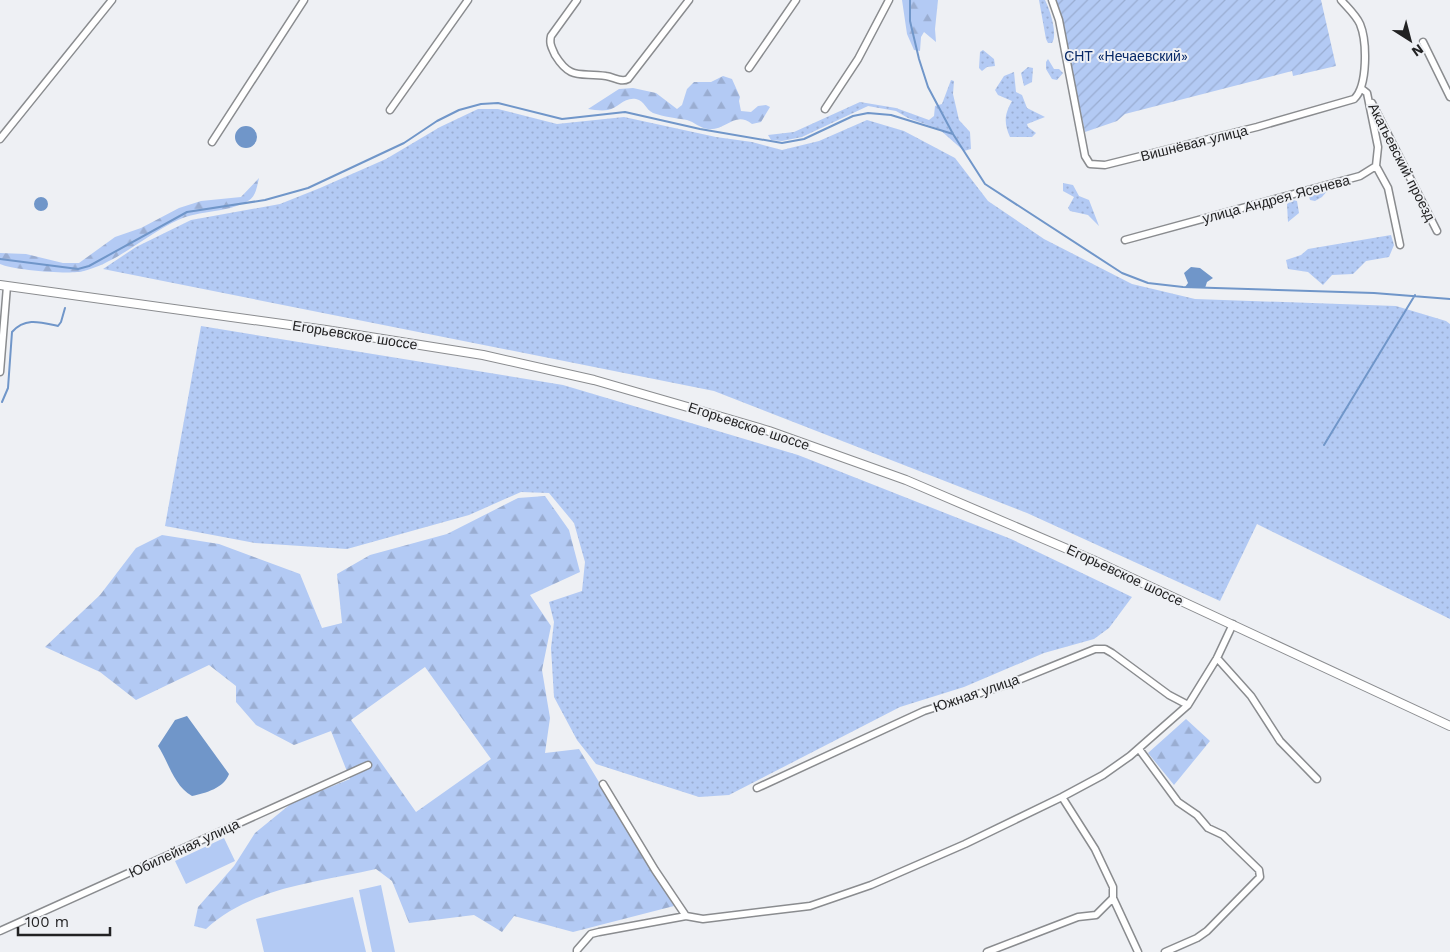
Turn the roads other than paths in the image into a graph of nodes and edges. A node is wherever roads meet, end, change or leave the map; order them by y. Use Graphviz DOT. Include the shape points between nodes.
graph roads {
  1 [pos="112,0"];
  2 [pos="304,0"];
  3 [pos="468,0"];
  4 [pos="577,0"];
  5 [pos="689,0"];
  6 [pos="796,0"];
  7 [pos="889,0"];
  8 [pos="1052,0"];
  9 [pos="1340,0"];
  10 [pos="1423,42"];
  11 [pos="749,68"];
  12 [pos="1364,91"];
  13 [pos="1450,97"];
  14 [pos="825,109"];
  15 [pos="390,110"];
  16 [pos="0,139"];
  17 [pos="212,142"];
  18 [pos="1376,166"];
  19 [pos="1437,231"];
  20 [pos="1125,240"];
  21 [pos="1400,245"];
  22 [pos="4,285"];
  23 [pos="0,372"];
  24 [pos="1233,624"];
  25 [pos="1217,658"];
  26 [pos="1188,705"];
  27 [pos="1450,726"];
  28 [pos="1139,749"];
  29 [pos="368,765"];
  30 [pos="1317,779"];
  31 [pos="603,784"];
  32 [pos="757,788"];
  33 [pos="1062,798"];
  34 [pos="1114,898"];
  35 [pos="686,916"];
  36 [pos="0,931"];
  37 [pos="577,952"];
  38 [pos="987,952"];
  39 [pos="1138,952"];
  40 [pos="1165,952"];
  1 -- 16 [label="street"];
  2 -- 17 [label="street"];
  3 -- 15 [label="street"];
  4 -- 5 [label="street" via="551,36 552,49 560,63 575,75 606,76 622,81 628,79"];
  6 -- 11 [label="street"];
  7 -- 14 [label="street" via="858,59"];
  8 -- 12 [label="street, Вишнёвая улица" via="1059,20 1085,156 1090,164 1104,165 1257,127 1354,99"];
  9 -- 12 [label="street" via="1360,26"];
  10 -- 13 [label="street"];
  12 -- 18 [label="street" via="1378,147"];
  12 -- 19 [label="street, Акатьевский проезд"];
  18 -- 20 [label="street, улица Андрея Ясенева" via="1360,176"];
  18 -- 21 [label="street" via="1388,188"];
  22 -- 23 [label="street"];
  22 -- 24 [label="main road, Егорьевское шоссе" via="473,353 594,380 769,431 906,480"];
  24 -- 25 [label="street"];
  24 -- 27 [label="main road, Егорьевское шоссе"];
  25 -- 26 [label="street"];
  25 -- 30 [label="street" via="1251,696 1280,741"];
  26 -- 28 [label="street"];
  26 -- 32 [label="street, Южная улица" via="1112,653 1095,649 1006,685 924,711"];
  28 -- 33 [label="street" via="1103,775"];
  28 -- 40 [label="street" via="1178,802 1197,815 1208,828 1223,834 1259,870 1260,877 1197,938"];
  29 -- 36 [label="street, Юбилейная улица"];
  31 -- 35 [label="street"];
  33 -- 34 [label="street" via="1095,849 1113,887"];
  33 -- 35 [label="street" via="871,885 810,906 703,919"];
  34 -- 38 [label="street" via="1096,915 1078,917"];
  34 -- 39 [label="street"];
  35 -- 37 [label="street" via="590,934"];
}
